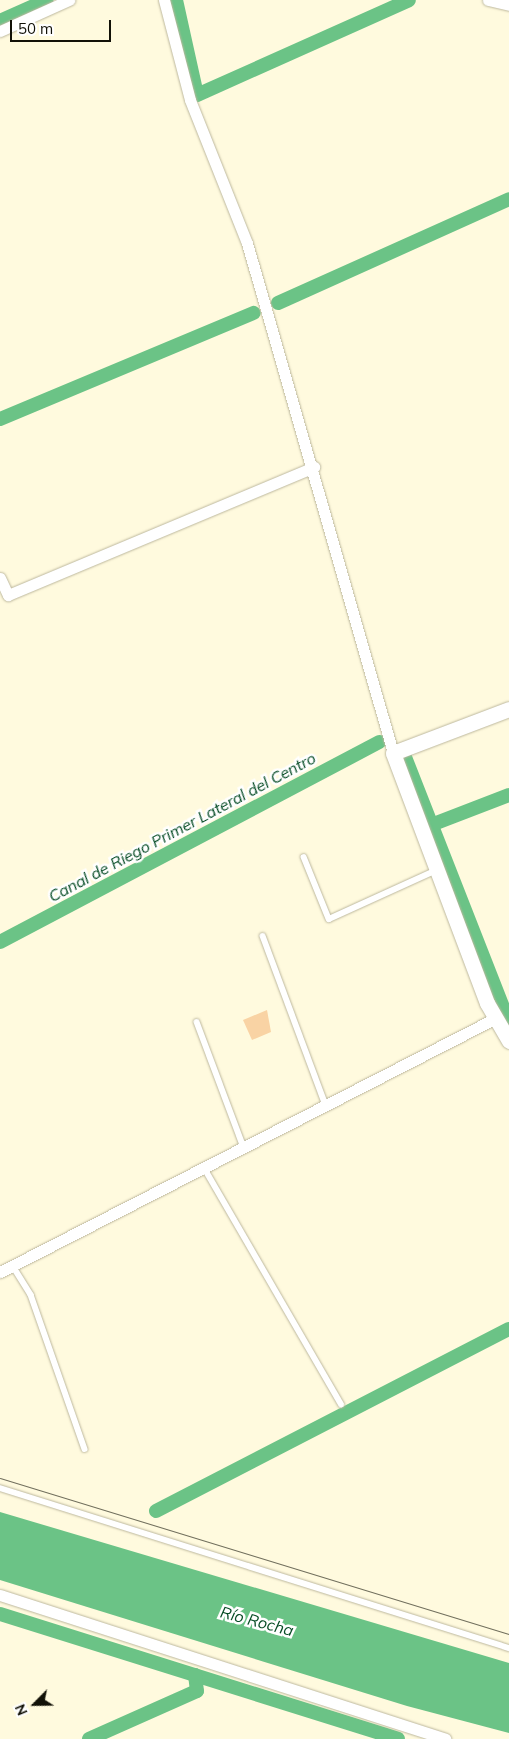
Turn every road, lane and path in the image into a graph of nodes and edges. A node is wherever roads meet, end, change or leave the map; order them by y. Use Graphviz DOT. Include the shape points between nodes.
graph roads {
  1 [pos="69,0"];
  2 [pos="164,0"];
  3 [pos="488,0"];
  4 [pos="509,5"];
  5 [pos="0,31"];
  6 [pos="314,467"];
  7 [pos="0,578"];
  8 [pos="509,709"];
  9 [pos="393,752"];
  10 [pos="304,857"];
  11 [pos="437,870"];
  12 [pos="263,936"];
  13 [pos="494,1019"];
  14 [pos="197,1022"];
  15 [pos="508,1038"];
  16 [pos="326,1105"];
  17 [pos="245,1150"];
  18 [pos="205,1169"];
  19 [pos="13,1266"];
  20 [pos="0,1272"];
  21 [pos="341,1404"];
  22 [pos="85,1449"];
  23 [pos="0,1488"];
  24 [pos="0,1595"];
  25 [pos="509,1648"];
  26 [pos="444,1739"];
  1 -- 5 [label="street"];
  2 -- 6 [label="street" via="190,100 247,243"];
  3 -- 4 [label="street"];
  6 -- 7 [label="street" via="8,595"];
  6 -- 9 [label="street"];
  8 -- 9 [label="street"];
  9 -- 11 [label="street"];
  10 -- 11 [label="lane" via="329,918"];
  11 -- 13 [label="street"];
  12 -- 16 [label="lane"];
  13 -- 15 [label="street"];
  13 -- 16 [label="street"];
  14 -- 17 [label="lane"];
  16 -- 17 [label="street"];
  17 -- 18 [label="street"];
  18 -- 19 [label="street"];
  18 -- 21 [label="lane"];
  19 -- 20 [label="street"];
  19 -- 22 [label="lane" via="32,1295"];
  23 -- 25 [label="lane"];
  24 -- 26 [label="street"];
}
